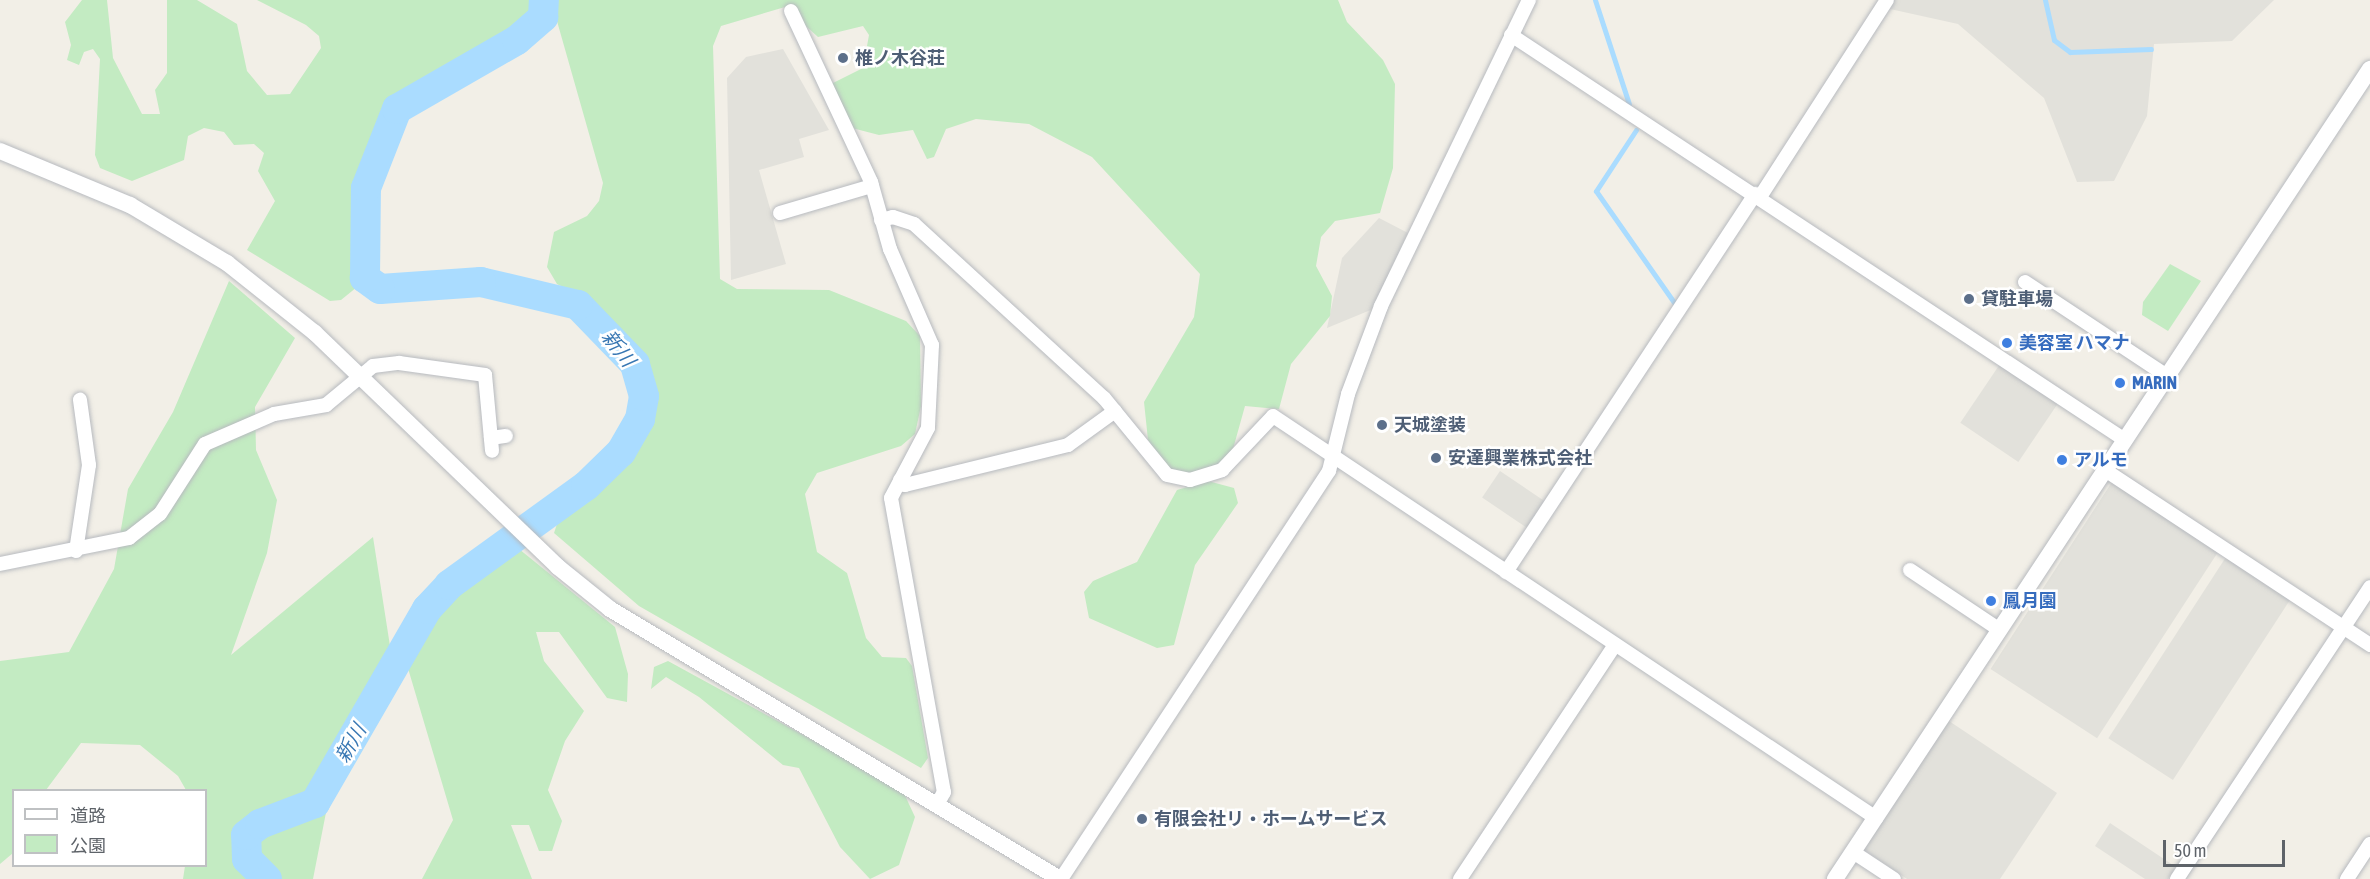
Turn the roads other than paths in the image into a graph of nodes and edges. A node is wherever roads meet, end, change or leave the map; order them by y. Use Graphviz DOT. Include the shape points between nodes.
graph roads {
  1 [pos="1529,0"];
  2 [pos="1887,0"];
  3 [pos="791,11"];
  4 [pos="1511,35"];
  5 [pos="2370,69"];
  6 [pos="0,151"];
  7 [pos="872,186"];
  8 [pos="1757,196"];
  9 [pos="780,213"];
  10 [pos="881,220"];
  11 [pos="2025,282"];
  12 [pos="2167,376"];
  13 [pos="362,378"];
  14 [pos="80,400"];
  15 [pos="1115,411"];
  16 [pos="506,436"];
  17 [pos="2125,440"];
  18 [pos="1335,457"];
  19 [pos="2105,470"];
  20 [pos="900,480"];
  21 [pos="76,551"];
  22 [pos="0,564"];
  23 [pos="1910,570"];
  24 [pos="1506,572"];
  25 [pos="2370,588"];
  26 [pos="2344,627"];
  27 [pos="2000,630"];
  28 [pos="1615,645"];
  29 [pos="2370,645"];
  30 [pos="938,803"];
  31 [pos="1876,818"];
  32 [pos="2370,844"];
  33 [pos="1853,852"];
  34 [pos="1060,879"];
  35 [pos="1460,879"];
  36 [pos="1835,879"];
  37 [pos="1894,879"];
  38 [pos="2177,879"];
  39 [pos="2347,879"];
  1 -- 4 [label="street"];
  2 -- 8 [label="street"];
  3 -- 7 [label="street"];
  4 -- 8 [label="street"];
  4 -- 18 [label="street" via="1378,311 1348,394"];
  5 -- 12 [label="street"];
  6 -- 13 [label="street" via="105,193 204,247 279,302"];
  7 -- 9 [label="street"];
  7 -- 10 [label="street"];
  8 -- 17 [label="street"];
  8 -- 24 [label="street"];
  10 -- 15 [label="street" via="893,217 914,224"];
  10 -- 20 [label="street" via="933,351 928,428"];
  11 -- 12 [label="street"];
  12 -- 17 [label="street"];
  13 -- 16 [label="street" via="373,366 392,362 485,375 491,444"];
  13 -- 21 [label="street" via="326,405 274,414 205,444 151,522 129,538"];
  13 -- 30 [label="street" via="542,551 647,634"];
  14 -- 21 [label="street" via="89,465"];
  15 -- 18 [label="street" via="1158,468 1179,480 1222,470 1274,416"];
  15 -- 20 [label="street" via="1068,445 905,485"];
  17 -- 19 [label="street"];
  18 -- 24 [label="street"];
  18 -- 34 [label="street"];
  19 -- 26 [label="street"];
  19 -- 27 [label="street"];
  20 -- 30 [label="street" via="891,498 944,792"];
  21 -- 22 [label="street"];
  23 -- 27 [label="street"];
  24 -- 28 [label="street"];
  25 -- 26 [label="street"];
  26 -- 29 [label="street"];
  26 -- 38 [label="street"];
  27 -- 31 [label="street"];
  28 -- 31 [label="street"];
  28 -- 35 [label="street"];
  30 -- 34 [label="street"];
  31 -- 33 [label="street"];
  32 -- 39 [label="street"];
  33 -- 36 [label="street"];
  33 -- 37 [label="street"];
}
